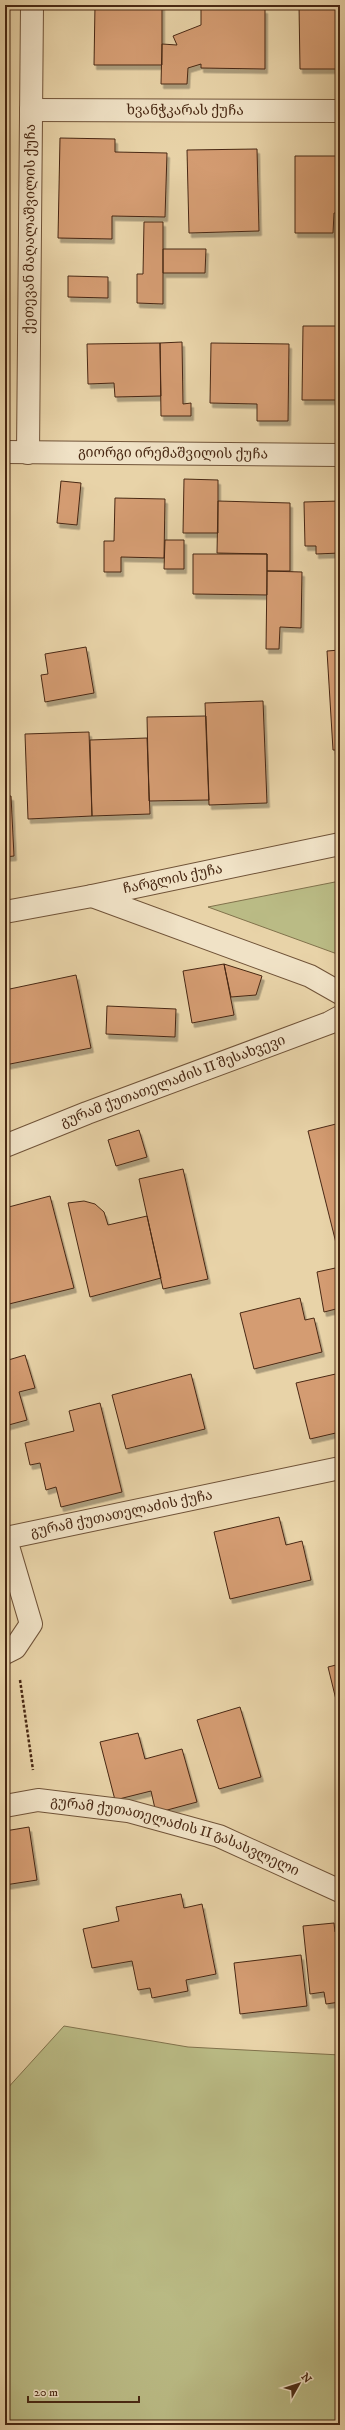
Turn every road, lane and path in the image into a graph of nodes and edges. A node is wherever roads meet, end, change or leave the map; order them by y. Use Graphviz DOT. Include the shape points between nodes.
graph roads {
  1 [pos="32,5"];
  2 [pos="31,110"];
  3 [pos="340,111"];
  4 [pos="5,452"];
  5 [pos="28,453"];
  6 [pos="340,455"];
  7 [pos="340,844"];
  8 [pos="92,896"];
  9 [pos="5,912"];
  10 [pos="340,993"];
  11 [pos="340,1017"];
  12 [pos="5,1146"];
  13 [pos="340,1468"];
  14 [pos="5,1537"];
  15 [pos="10,1650"];
  16 [pos="38,1800"];
  17 [pos="5,1806"];
  18 [pos="340,1892"];
  1 -- 2 [label="street, ქეთევან მაღალაშვილის ქუჩა"];
  2 -- 3 [label="street, ხვანჭკარას ქუჩა"];
  2 -- 5 [label="street, ქეთევან მაღალაშვილის ქუჩა"];
  4 -- 5 [label="street, გიორგი ირემაშვილის ქუჩა"];
  5 -- 6 [label="street, გიორგი ირემაშვილის ქუჩა"];
  7 -- 8 [label="street, ჩარგლის ქუჩა"];
  8 -- 9 [label="street, ჩარგლის ქუჩა"];
  8 -- 10 [label="street" via="310,976"];
  11 -- 12 [label="street, გურამ ქუთათელაძის II შესახვევი"];
  13 -- 14 [label="street, გურამ ქუთათელაძის ქუჩა"];
  14 -- 15 [label="street, გურამ ქუთათელაძის ქუჩა" via="31,1624"];
  15 -- 16 [label="path"];
  16 -- 17 [label="street, გურამ ქუთათელაძის II გასასვლელი"];
  16 -- 18 [label="street, გურამ ქუთათელაძის II გასასვლელი" via="128,1811 219,1836"];
}
